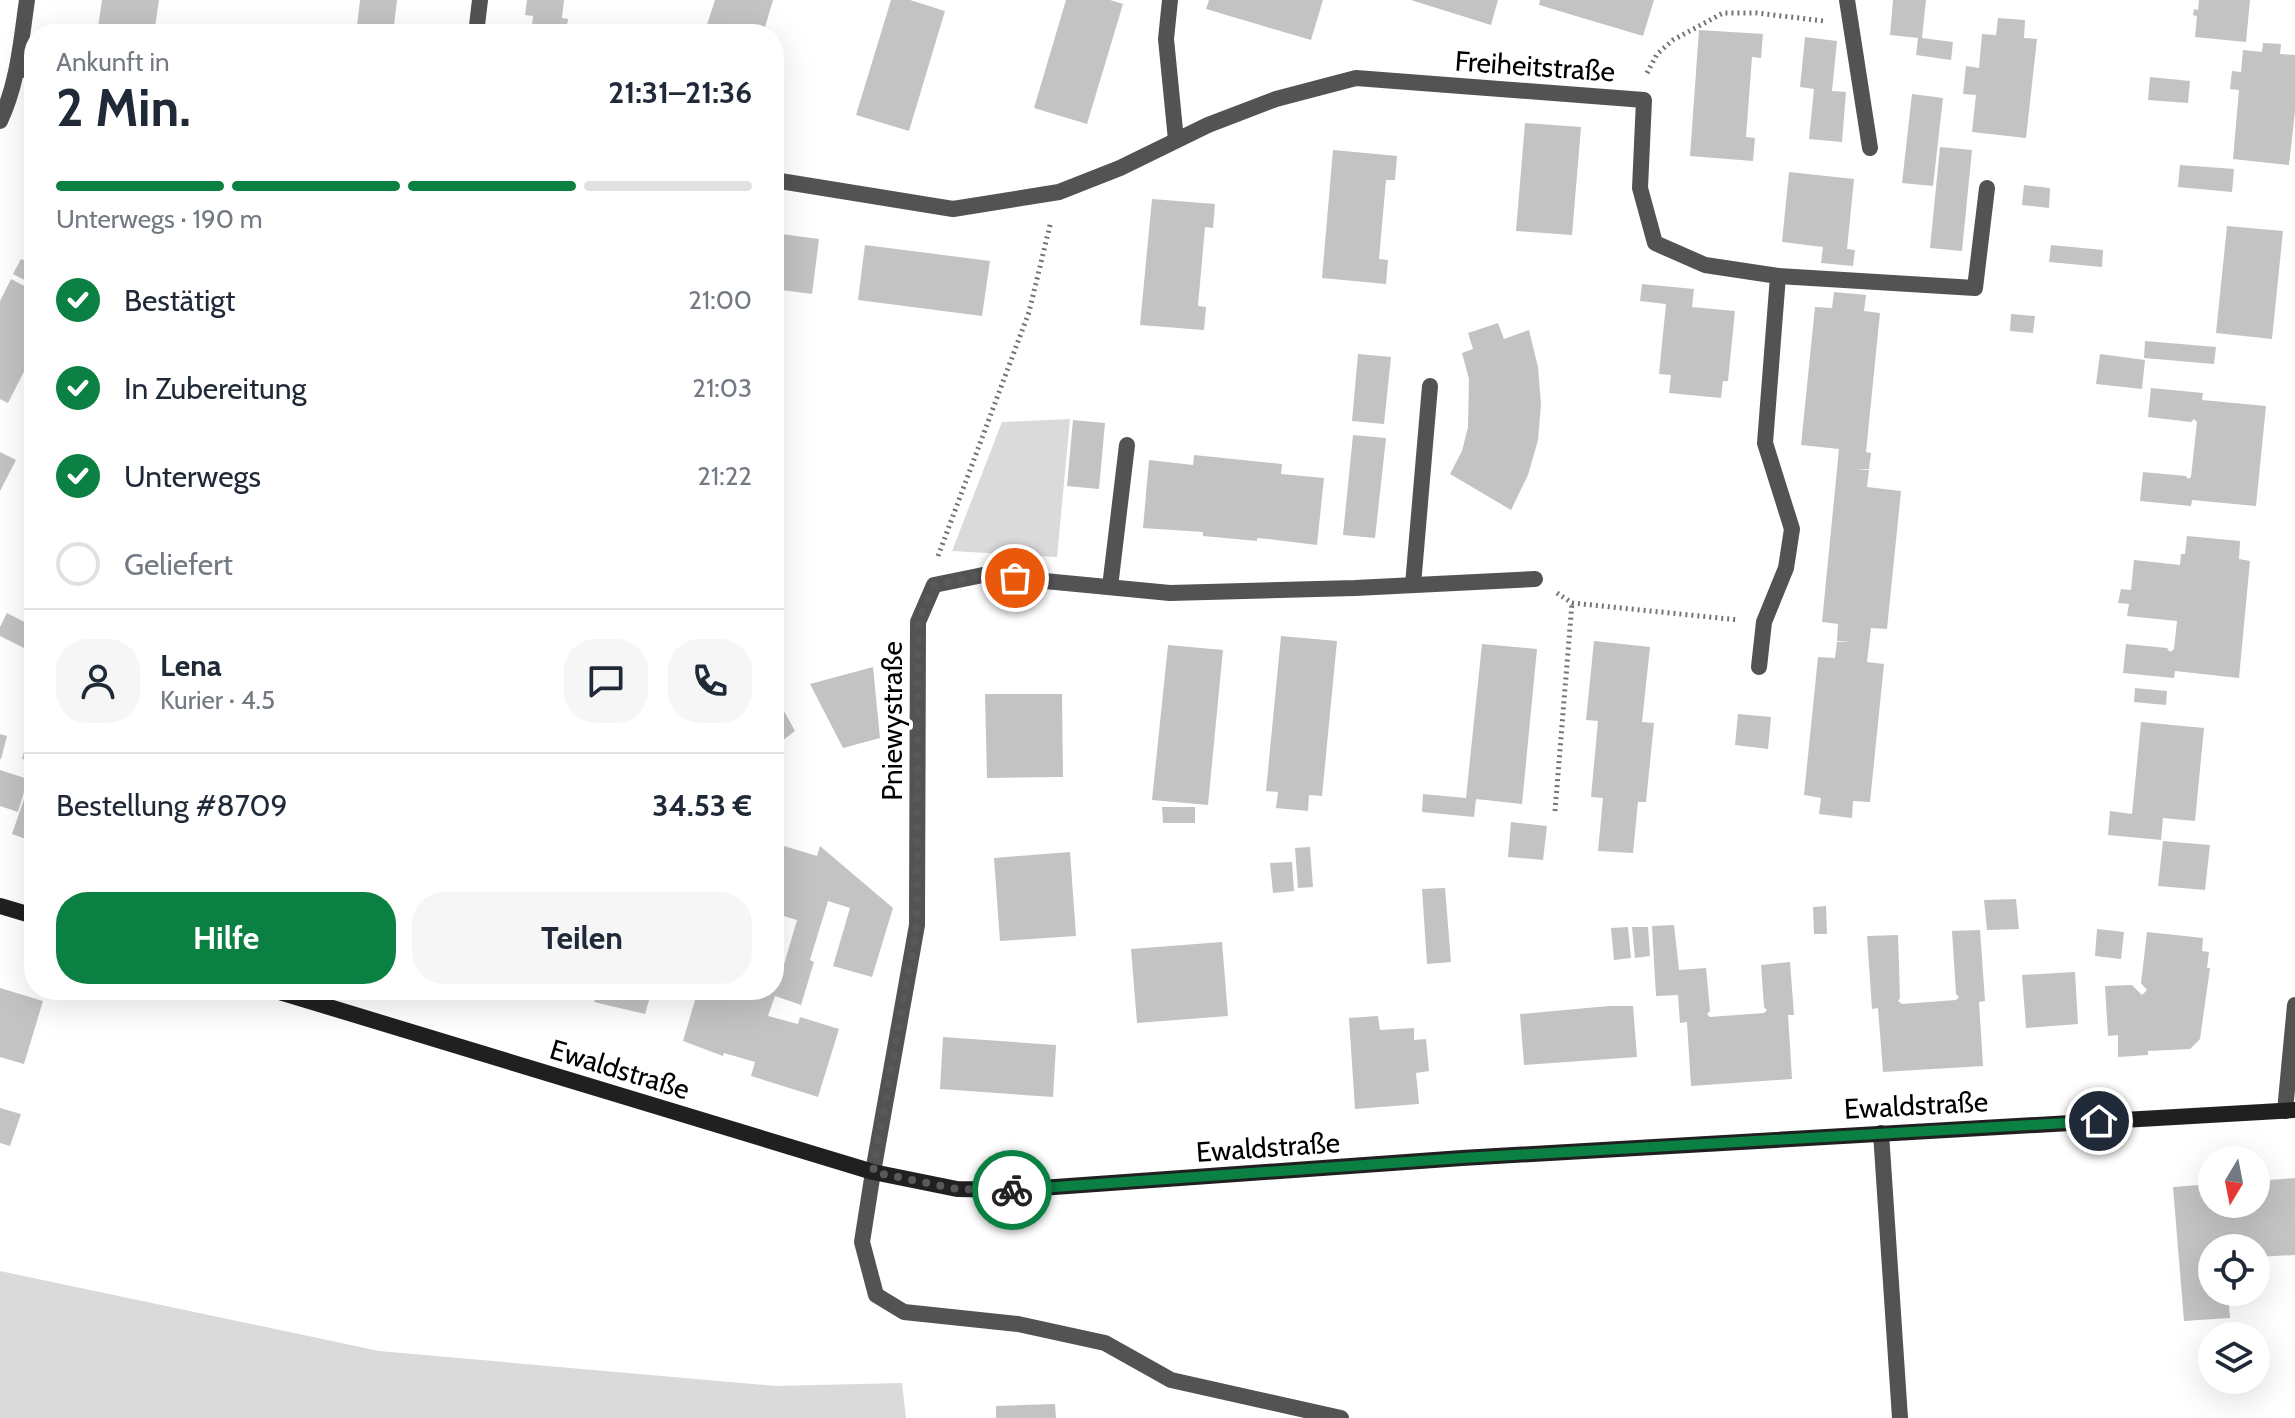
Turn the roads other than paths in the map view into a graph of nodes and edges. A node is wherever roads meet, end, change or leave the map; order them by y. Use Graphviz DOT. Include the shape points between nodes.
graph roads {
  1 [pos="27,0"];
  2 [pos="480,0"];
  3 [pos="1170,0"];
  4 [pos="1847,0"];
  5 [pos="27,24"];
  6 [pos="477,24"];
  7 [pos="24,73"];
  8 [pos="4,103"];
  9 [pos="0,121"];
  10 [pos="1176,140"];
  11 [pos="1870,148"];
  12 [pos="784,182"];
  13 [pos="1987,188"];
  14 [pos="1778,276"];
  15 [pos="1430,386"];
  16 [pos="1127,445"];
  17 [pos="1535,579"];
  18 [pos="1413,585"];
  19 [pos="1110,587"];
  20 [pos="1759,667"];
  21 [pos="0,906"];
  22 [pos="24,913"];
  23 [pos="306,1000"];
  24 [pos="2295,1005"];
  25 [pos="2290,1111"];
  26 [pos="1881,1133"];
  27 [pos="873,1172"];
  28 [pos="1341,1418"];
  29 [pos="1900,1418"];
  1 -- 5 [label="street"];
  2 -- 6 [label="street"];
  3 -- 10 [label="street" via="1166,39"];
  4 -- 11 [label="street"];
  7 -- 8 [label="street"];
  8 -- 9 [label="street"];
  10 -- 12 [label="street, Freiheitstraße" via="1059,192 953,209"];
  10 -- 14 [label="street, Freiheitstraße" via="1276,99 1356,78 1644,100 1640,188 1655,243 1705,265"];
  13 -- 14 [label="street" via="1975,288"];
  14 -- 20 [label="street" via="1765,443 1792,529 1786,568 1764,622"];
  15 -- 18 [label="street"];
  16 -- 19 [label="street"];
  17 -- 18 [label="street"];
  18 -- 19 [label="street" via="1170,593"];
  19 -- 27 [label="street, Pniewystraße" via="983,575 934,585 918,622 917,925"];
  21 -- 22 [label="street"];
  23 -- 27 [label="street, Ewaldstraße"];
  24 -- 25 [label="street"];
  25 -- 26 [label="street, Ewaldstraße"];
  26 -- 27 [label="street, Ewaldstraße" via="1012,1190 957,1189"];
  26 -- 29 [label="street"];
  27 -- 28 [label="street, Pniewystraße" via="862,1242 876,1295 904,1312 1018,1324 1105,1343 1171,1380"];
}
